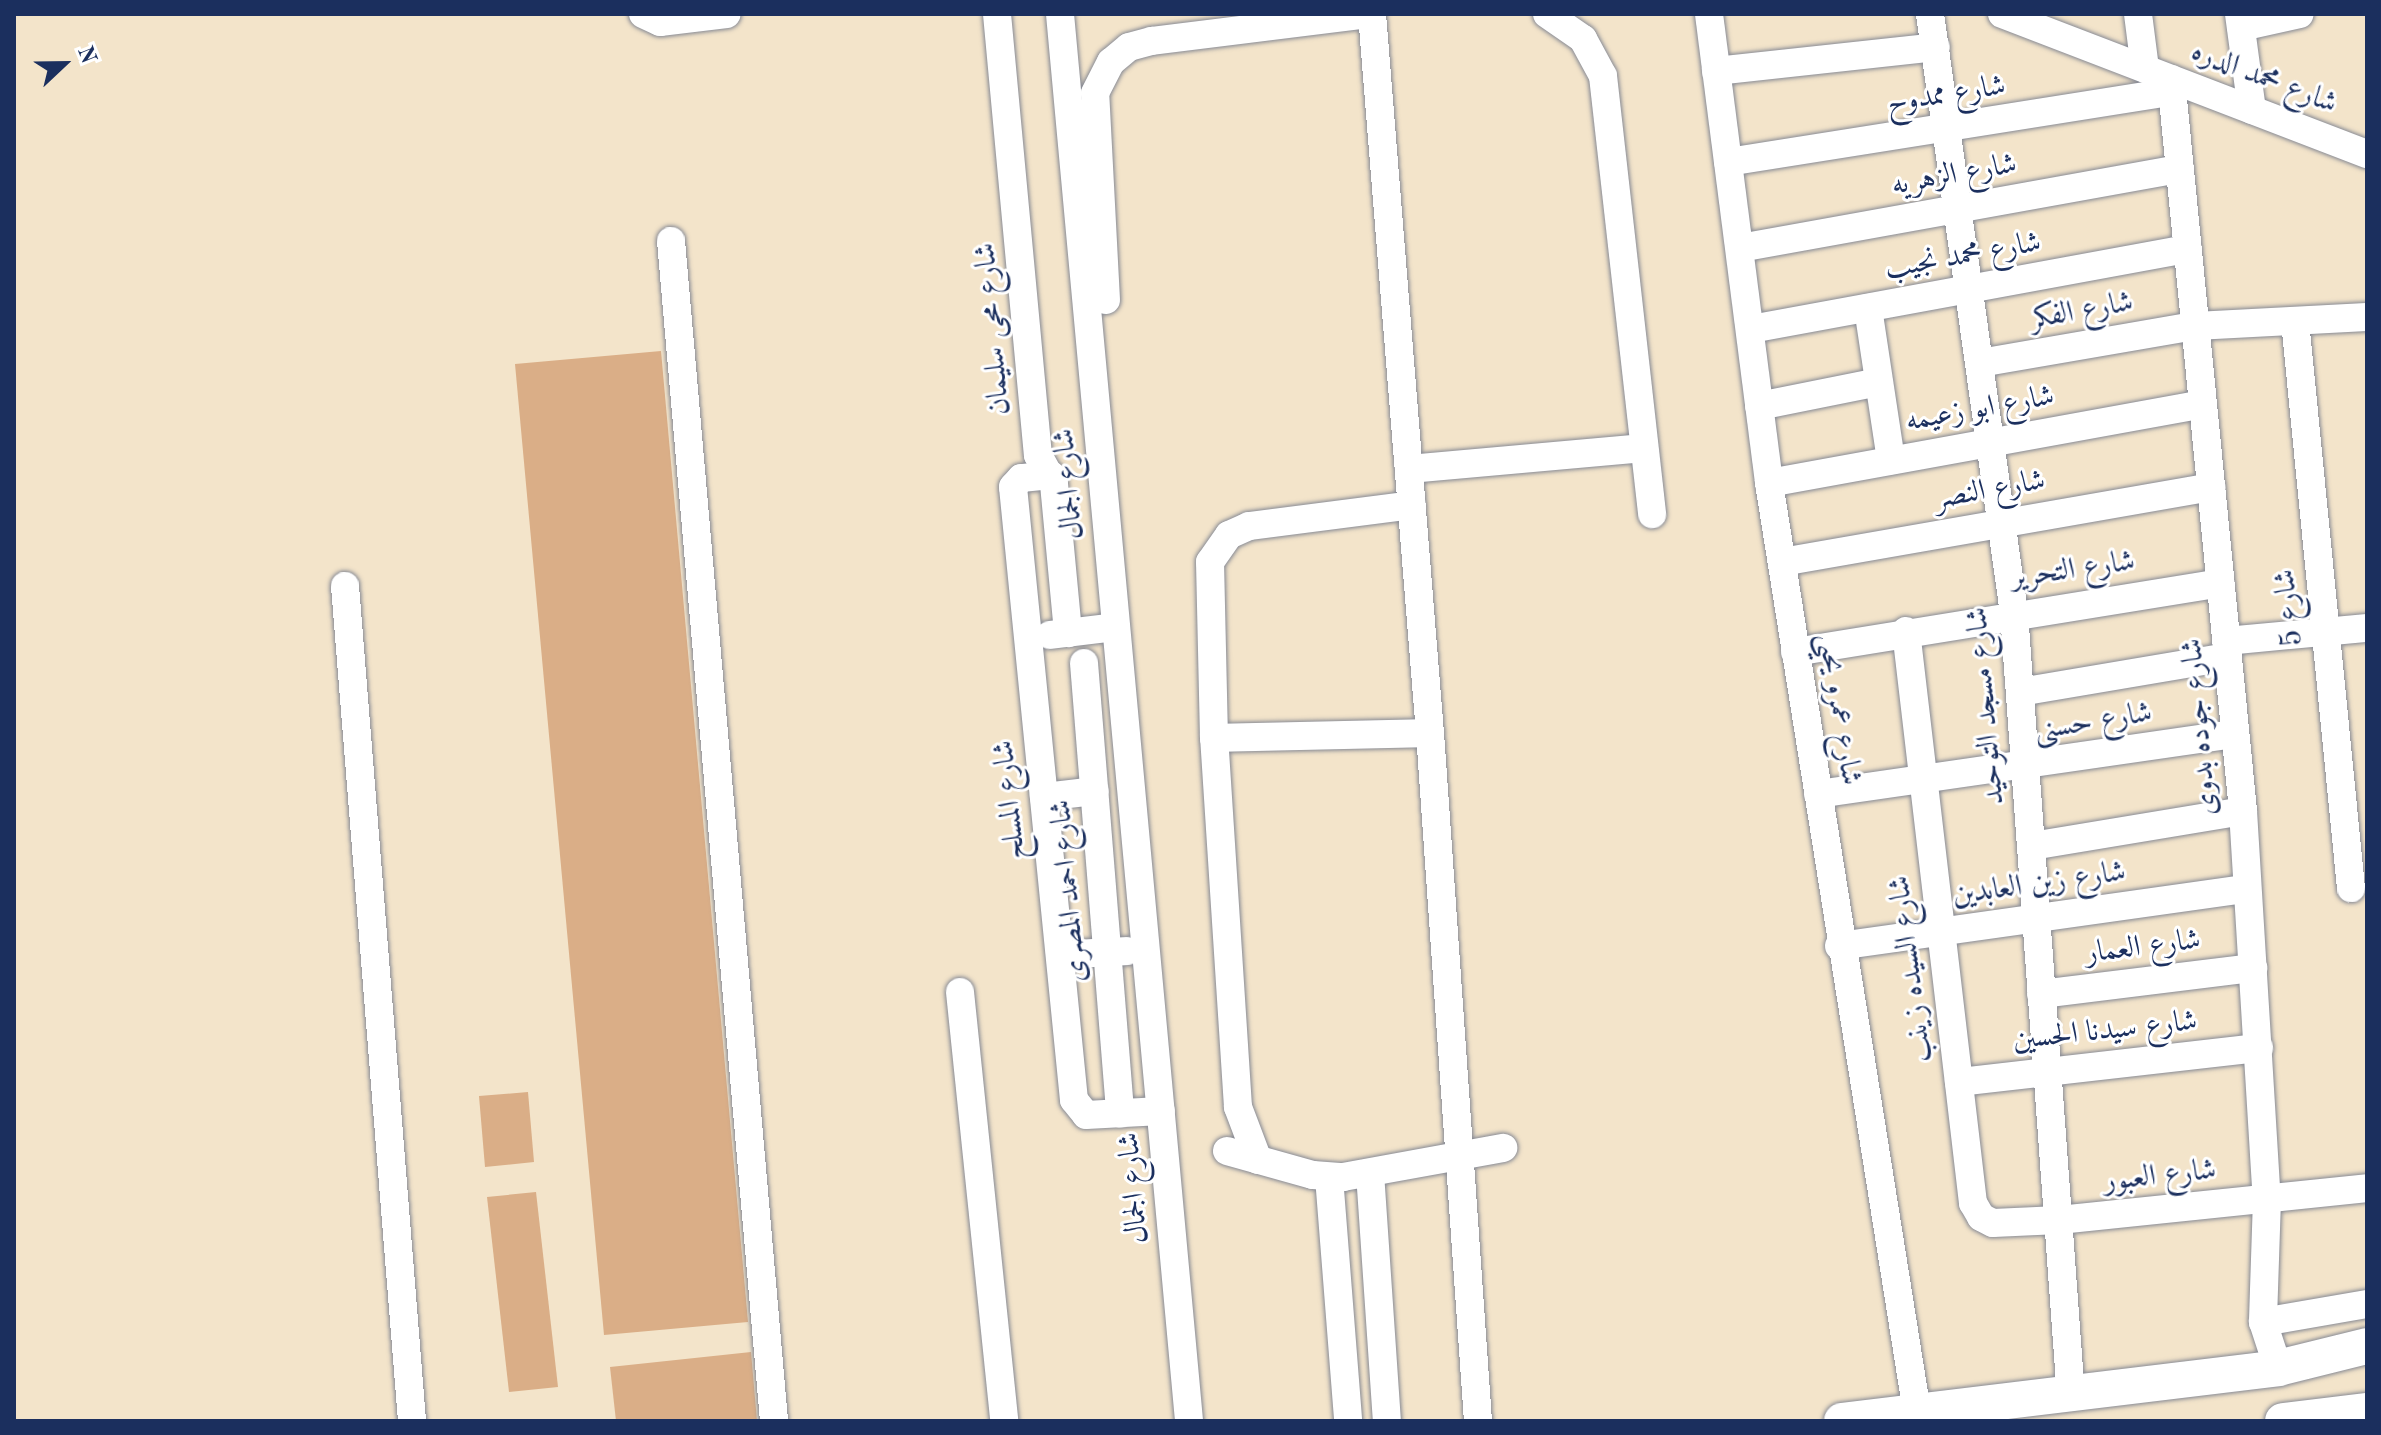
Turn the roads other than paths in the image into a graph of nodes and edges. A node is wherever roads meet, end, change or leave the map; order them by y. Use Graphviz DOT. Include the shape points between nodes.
graph roads {
  1 [pos="643,14"];
  2 [pos="997,14"];
  3 [pos="1060,14"];
  4 [pos="1371,14"];
  5 [pos="1547,14"];
  6 [pos="1709,14"];
  7 [pos="1930,14"];
  8 [pos="2002,14"];
  9 [pos="2138,14"];
  10 [pos="2300,14"];
  11 [pos="712,15"];
  12 [pos="2240,20"];
  13 [pos="2038,21"];
  14 [pos="1936,47"];
  15 [pos="1716,71"];
  16 [pos="2163,80"];
  17 [pos="2252,110"];
  18 [pos="1947,130"];
  19 [pos="2367,154"];
  20 [pos="1728,162"];
  21 [pos="2180,169"];
  22 [pos="1957,209"];
  23 [pos="671,241"];
  24 [pos="1740,248"];
  25 [pos="2188,249"];
  26 [pos="1968,290"];
  27 [pos="1106,300"];
  28 [pos="1868,308"];
  29 [pos="2367,317"];
  30 [pos="2295,321"];
  31 [pos="2195,326"];
  32 [pos="1751,329"];
  33 [pos="1980,363"];
  34 [pos="1879,382"];
  35 [pos="2203,404"];
  36 [pos="1759,406"];
  37 [pos="1991,440"];
  38 [pos="1644,448"];
  39 [pos="1891,460"];
  40 [pos="1409,469"];
  41 [pos="1051,475"];
  42 [pos="1769,483"];
  43 [pos="2211,487"];
  44 [pos="1412,505"];
  45 [pos="1652,514"];
  46 [pos="2003,522"];
  47 [pos="1782,562"];
  48 [pos="2220,583"];
  49 [pos="345,586"];
  50 [pos="2014,613"];
  51 [pos="1116,627"];
  52 [pos="2367,628"];
  53 [pos="1906,631"];
  54 [pos="2326,632"];
  55 [pos="1068,633"];
  56 [pos="1028,638"];
  57 [pos="2227,649"];
  58 [pos="1795,652"];
  59 [pos="1084,663"];
  60 [pos="2020,692"];
  61 [pos="1430,733"];
  62 [pos="2235,734"];
  63 [pos="1214,738"];
  64 [pos="2026,766"];
  65 [pos="1923,776"];
  66 [pos="1095,791"];
  67 [pos="1818,794"];
  68 [pos="1044,797"];
  69 [pos="2243,811"];
  70 [pos="2032,846"];
  71 [pos="1139,870"];
  72 [pos="1102,872"];
  73 [pos="2351,888"];
  74 [pos="2247,889"];
  75 [pos="2036,919"];
  76 [pos="1941,932"];
  77 [pos="1839,946"];
  78 [pos="1146,949"];
  79 [pos="1109,953"];
  80 [pos="1060,955"];
  81 [pos="2253,968"];
  82 [pos="960,992"];
  83 [pos="2041,994"];
  84 [pos="2259,1048"];
  85 [pos="2048,1071"];
  86 [pos="1959,1082"];
  87 [pos="1161,1111"];
  88 [pos="1120,1114"];
  89 [pos="1503,1148"];
  90 [pos="1227,1151"];
  91 [pos="1460,1156"];
  92 [pos="1258,1160"];
  93 [pos="1370,1173"];
  94 [pos="1329,1177"];
  95 [pos="2367,1188"];
  96 [pos="2267,1199"];
  97 [pos="2059,1220"];
  98 [pos="2367,1304"];
  99 [pos="2263,1322"];
  100 [pos="2367,1346"];
  101 [pos="2278,1368"];
  102 [pos="2071,1396"];
  103 [pos="2367,1411"];
  104 [pos="1917,1412"];
  105 [pos="412,1421"];
  106 [pos="774,1421"];
  107 [pos="1004,1421"];
  108 [pos="1189,1421"];
  109 [pos="1348,1421"];
  110 [pos="1387,1421"];
  111 [pos="1478,1421"];
  112 [pos="1842,1421"];
  113 [pos="2283,1421"];
  1 -- 11 [label="street" via="660,22"];
  2 -- 41 [label="street, شارع محى سليمان" via="1038,455"];
  3 -- 51 [label="street, شارع الجمال"];
  4 -- 27 [label="street" via="1140,43 1111,62 1095,93"];
  4 -- 40 [label="street"];
  5 -- 38 [label="street" via="1583,39 1603,76"];
  6 -- 15 [label="street, شارع عمرو يحيى"];
  7 -- 14 [label="street, شارع مسجد التوحيد"];
  8 -- 13 [label="street, شارع محمد الدره"];
  9 -- 16 [label="street, شارع جوده بدوى"];
  10 -- 12 [label="street"];
  12 -- 17 [label="street"];
  13 -- 16 [label="street, شارع محمد الدره"];
  14 -- 15 [label="street"];
  14 -- 18 [label="street, شارع مسجد التوحيد"];
  15 -- 20 [label="street, شارع عمرو يحيى"];
  16 -- 17 [label="street, شارع محمد الدره"];
  16 -- 18 [label="street, شارع ممدوح"];
  16 -- 21 [label="street, شارع جوده بدوى"];
  17 -- 19 [label="street, شارع محمد الدره"];
  18 -- 20 [label="street, شارع ممدوح"];
  18 -- 22 [label="street, شارع مسجد التوحيد"];
  20 -- 24 [label="street, شارع عمرو يحيى"];
  21 -- 22 [label="street, شارع الزهريه"];
  21 -- 25 [label="street, شارع جوده بدوى"];
  22 -- 24 [label="street, شارع الزهريه"];
  22 -- 26 [label="street, شارع مسجد التوحيد"];
  23 -- 106 [label="street"];
  24 -- 32 [label="street, شارع عمرو يحيى"];
  25 -- 26 [label="street, شارع محمد نجيب"];
  25 -- 31 [label="street, شارع جوده بدوى"];
  26 -- 28 [label="street, شارع محمد نجيب"];
  26 -- 33 [label="street, شارع مسجد التوحيد"];
  28 -- 32 [label="street, شارع محمد نجيب"];
  28 -- 34 [label="street"];
  29 -- 30 [label="street, شارع الفكر"];
  30 -- 31 [label="street, شارع الفكر"];
  30 -- 54 [label="street, شارع 5"];
  31 -- 33 [label="street, شارع الفكر"];
  31 -- 35 [label="street, شارع جوده بدوى"];
  32 -- 36 [label="street, شارع عمرو يحيى"];
  33 -- 37 [label="street, شارع مسجد التوحيد"];
  34 -- 36 [label="street"];
  34 -- 39 [label="street"];
  35 -- 37 [label="street, شارع ابو زعيمه"];
  35 -- 43 [label="street, شارع جوده بدوى"];
  36 -- 42 [label="street, شارع عمرو يحيى"];
  37 -- 39 [label="street, شارع ابو زعيمه"];
  37 -- 46 [label="street, شارع مسجد التوحيد"];
  38 -- 40 [label="street"];
  38 -- 45 [label="street"];
  39 -- 42 [label="street, شارع ابو زعيمه"];
  40 -- 44 [label="street"];
  41 -- 55 [label="street, شارع محى سليمان"];
  41 -- 56 [label="street, شارع المسلح" via="1021,478 1013,487"];
  42 -- 47 [label="street, شارع عمرو يحيى"];
  43 -- 46 [label="street, شارع النصر"];
  43 -- 48 [label="street, شارع جوده بدوى"];
  44 -- 61 [label="street"];
  44 -- 63 [label="street" via="1249,526 1221,543 1207,573"];
  46 -- 47 [label="street, شارع النصر"];
  46 -- 50 [label="street, شارع مسجد التوحيد"];
  47 -- 58 [label="street, شارع عمرو يحيى"];
  48 -- 50 [label="street, شارع التحرير"];
  48 -- 57 [label="street, شارع جوده بدوى"];
  49 -- 105 [label="street"];
  50 -- 53 [label="street, شارع التحرير"];
  50 -- 60 [label="street, شارع مسجد التوحيد"];
  51 -- 55 [label="street"];
  51 -- 71 [label="street, شارع الجمال"];
  52 -- 54 [label="street"];
  53 -- 58 [label="street, شارع التحرير"];
  53 -- 65 [label="street, شارع السيده زينب"];
  54 -- 57 [label="street"];
  54 -- 73 [label="street, شارع 5"];
  55 -- 56 [label="street"];
  56 -- 68 [label="street, شارع المسلح"];
  57 -- 60 [label="street"];
  57 -- 62 [label="street, شارع جوده بدوى"];
  58 -- 67 [label="street, شارع عمرو يحيى"];
  59 -- 66 [label="street, شارع احمد المصرى"];
  60 -- 64 [label="street, شارع مسجد التوحيد"];
  61 -- 63 [label="street"];
  61 -- 91 [label="street"];
  62 -- 64 [label="street, شارع حسنى"];
  62 -- 69 [label="street, شارع جوده بدوى"];
  63 -- 92 [label="street" via="1238,1107"];
  64 -- 65 [label="street, شارع حسنى"];
  64 -- 70 [label="street, شارع مسجد التوحيد"];
  65 -- 67 [label="street, شارع حسنى"];
  65 -- 76 [label="street, شارع السيده زينب"];
  66 -- 68 [label="street"];
  66 -- 72 [label="street, شارع احمد المصرى"];
  67 -- 77 [label="street, شارع عمرو يحيى"];
  68 -- 80 [label="street, شارع المسلح"];
  69 -- 70 [label="street"];
  69 -- 74 [label="street, شارع جوده بدوى"];
  70 -- 75 [label="street, شارع مسجد التوحيد"];
  71 -- 72 [label="street"];
  71 -- 78 [label="street, شارع الجمال"];
  72 -- 79 [label="street, شارع احمد المصرى"];
  74 -- 75 [label="street, شارع زين العابدين"];
  74 -- 81 [label="street, شارع جوده بدوى"];
  75 -- 76 [label="street, شارع زين العابدين"];
  75 -- 83 [label="street, شارع مسجد التوحيد"];
  76 -- 77 [label="street, شارع زين العابدين"];
  76 -- 86 [label="street, شارع السيده زينب"];
  77 -- 104 [label="street, شارع عمرو يحيى"];
  78 -- 79 [label="street"];
  78 -- 87 [label="street, شارع الجمال"];
  79 -- 80 [label="street"];
  79 -- 88 [label="street, شارع احمد المصرى"];
  80 -- 88 [label="street, شارع المسلح" via="1075,1107 1086,1115"];
  81 -- 83 [label="street, شارع العمار"];
  81 -- 84 [label="street, شارع جوده بدوى"];
  82 -- 107 [label="street"];
  83 -- 85 [label="street, شارع مسجد التوحيد"];
  84 -- 85 [label="street, شارع سيدنا الحسين"];
  84 -- 96 [label="street, شارع جوده بدوى"];
  85 -- 86 [label="street, شارع سيدنا الحسين"];
  85 -- 97 [label="street, شارع مسجد التوحيد"];
  86 -- 97 [label="street, شارع السيده زينب" via="1973,1203 1981,1217 1993,1223"];
  87 -- 88 [label="street, شارع المسلح"];
  87 -- 108 [label="street, شارع الجمال"];
  89 -- 91 [label="street"];
  90 -- 92 [label="street"];
  91 -- 93 [label="street"];
  91 -- 111 [label="street"];
  92 -- 94 [label="street"];
  93 -- 94 [label="street"];
  93 -- 110 [label="street"];
  94 -- 109 [label="street"];
  95 -- 96 [label="street, شارع العبور"];
  96 -- 97 [label="street, شارع العبور"];
  96 -- 99 [label="street, شارع جوده بدوى"];
  97 -- 102 [label="street, شارع مسجد التوحيد"];
  98 -- 99 [label="street"];
  99 -- 101 [label="street, شارع جوده بدوى"];
  100 -- 101 [label="main road"];
  101 -- 102 [label="main road"];
  102 -- 104 [label="main road"];
  103 -- 113 [label="main road"];
  104 -- 112 [label="main road"];
}
